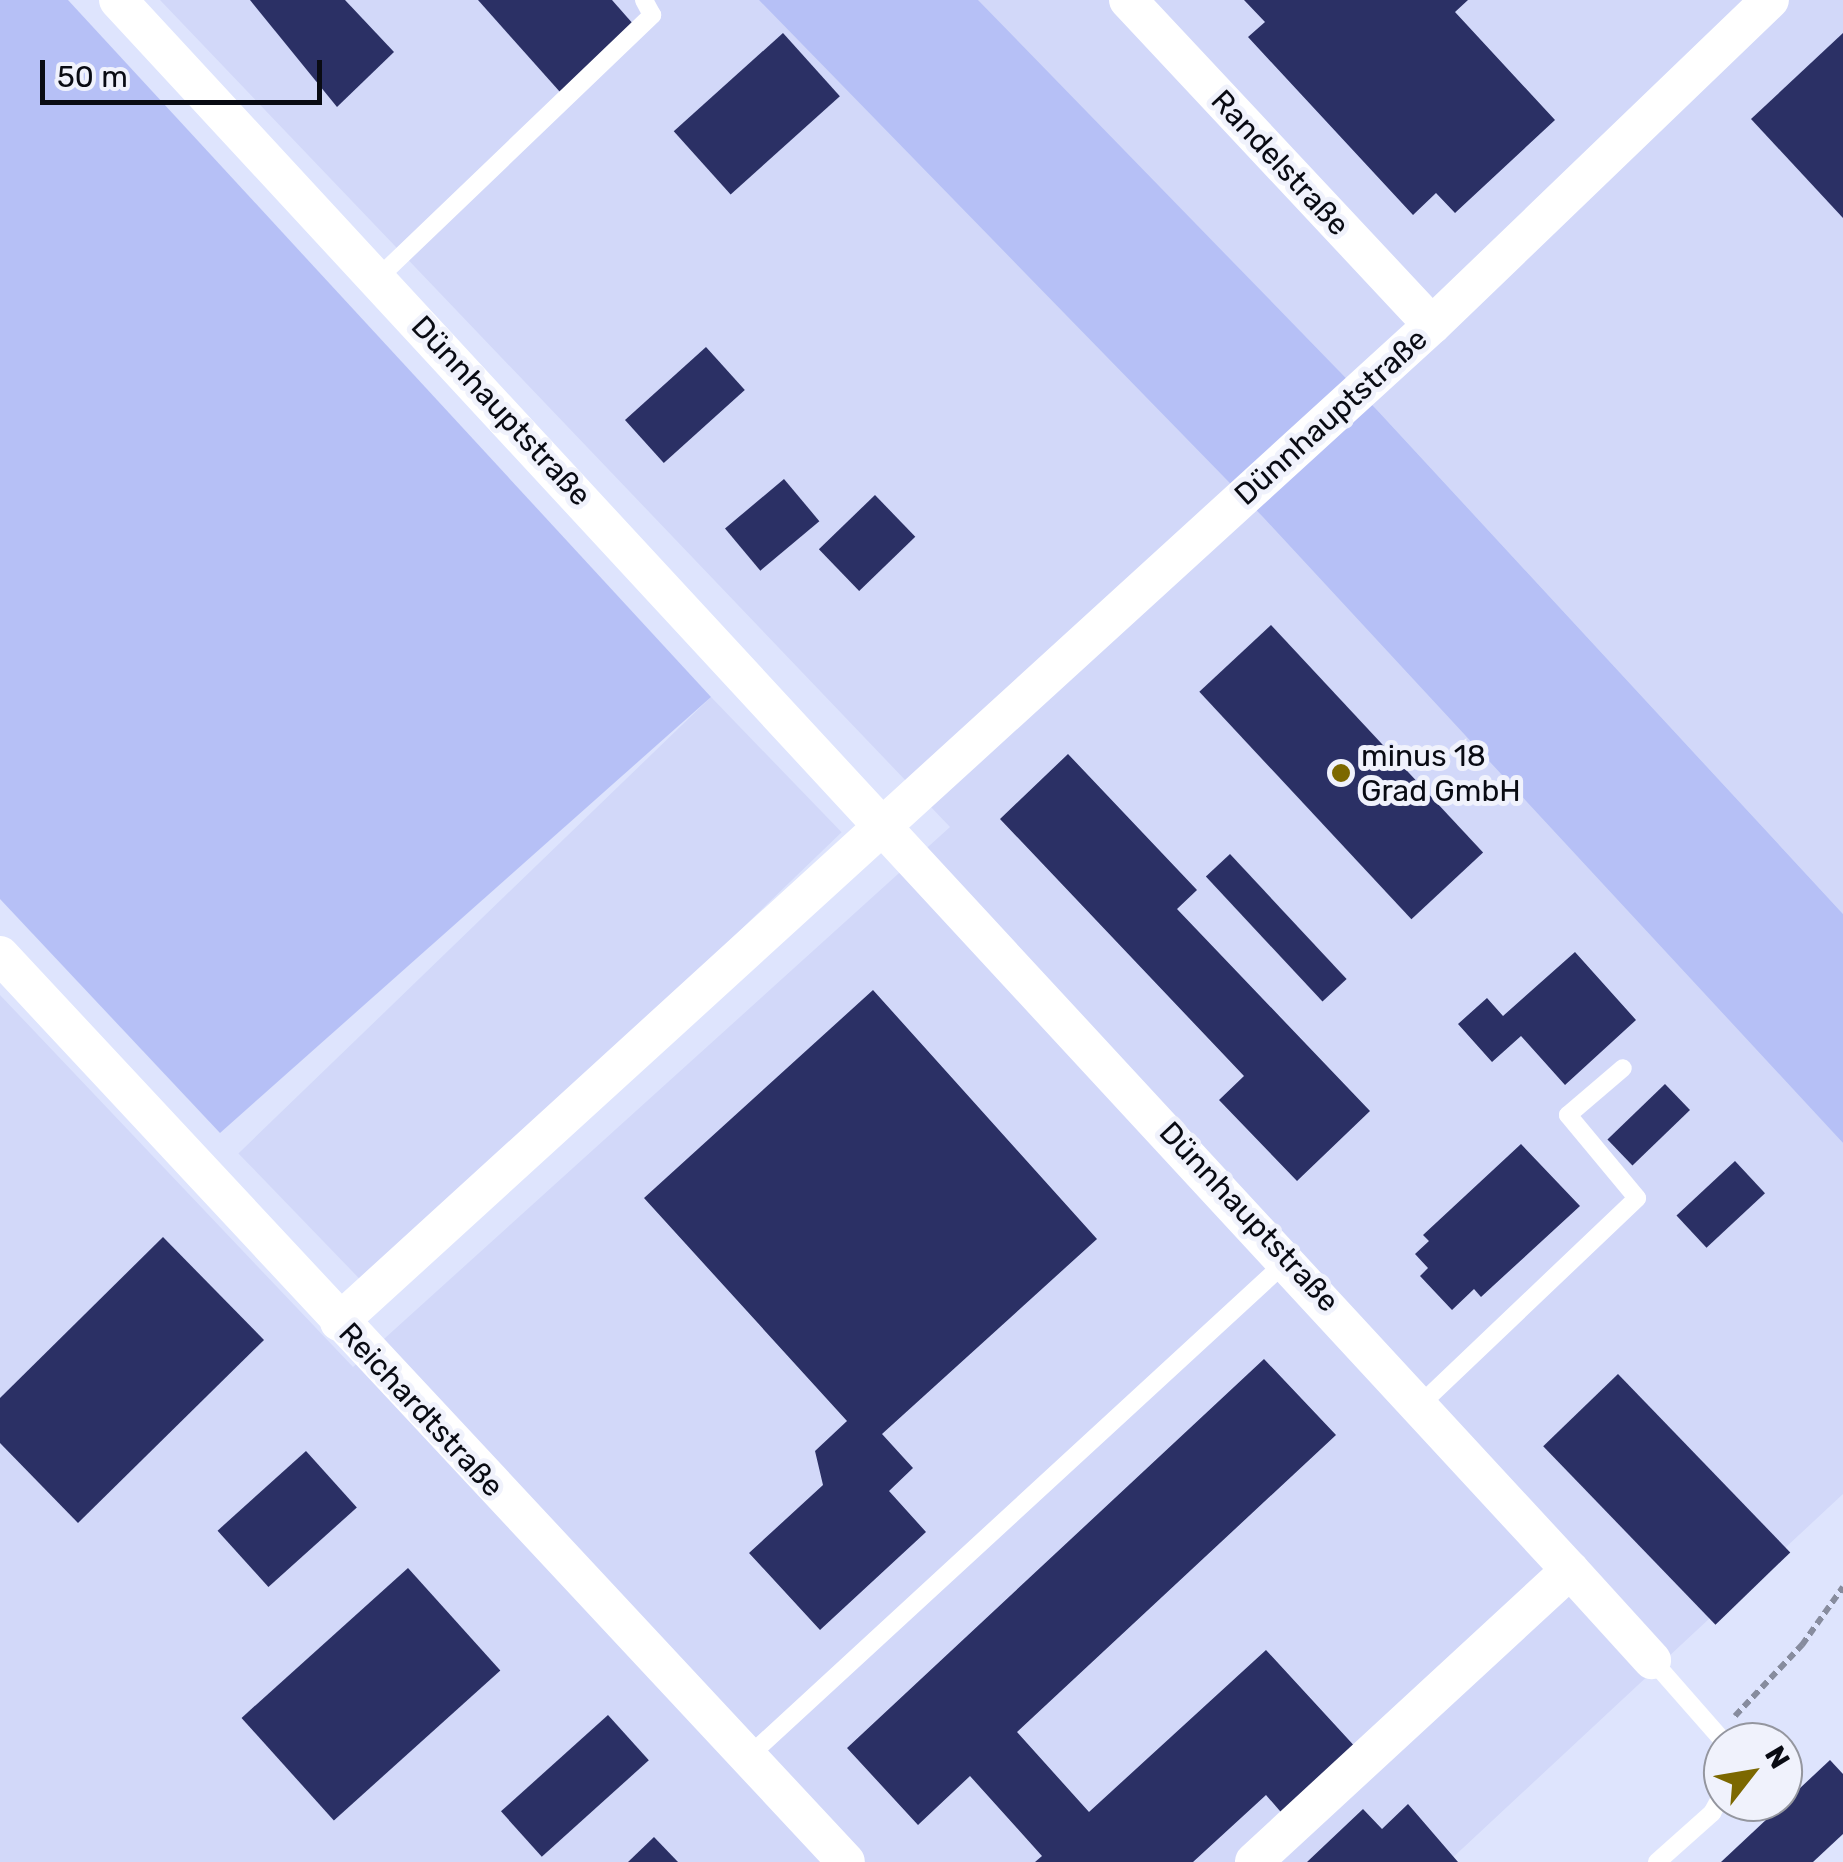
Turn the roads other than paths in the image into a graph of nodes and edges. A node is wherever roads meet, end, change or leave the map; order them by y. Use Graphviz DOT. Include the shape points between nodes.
graph roads {
  1 [pos="118,0"];
  2 [pos="644,0"];
  3 [pos="1128,0"];
  4 [pos="1770,0"];
  5 [pos="378,278"];
  6 [pos="1432,326"];
  7 [pos="882,824"];
  8 [pos="0,954"];
  9 [pos="1623,1068"];
  10 [pos="1289,1260"];
  11 [pos="339,1322"];
  12 [pos="1422,1403"];
  13 [pos="1570,1570"];
  14 [pos="1652,1660"];
  15 [pos="1709,1722"];
  16 [pos="748,1756"];
  17 [pos="1703,1821"];
  18 [pos="846,1862"];
  19 [pos="1254,1862"];
  20 [pos="1658,1862"];
  1 -- 5 [label="street, Dünnhauptstraße"];
  2 -- 5 [label="lane" via="652,15"];
  3 -- 6 [label="street, Randelstraße"];
  4 -- 6 [label="street, Dünnhauptstraße"];
  5 -- 7 [label="street, Dünnhauptstraße"];
  6 -- 7 [label="street, Dünnhauptstraße"];
  7 -- 10 [label="street, Dünnhauptstraße"];
  7 -- 11 [label="street, Dünnhauptstraße"];
  8 -- 11 [label="street, Reichardtstraße"];
  9 -- 12 [label="lane" via="1568,1115 1637,1198"];
  10 -- 12 [label="street, Dünnhauptstraße"];
  10 -- 16 [label="lane"];
  11 -- 16 [label="street, Reichardtstraße"];
  12 -- 13 [label="street, Dünnhauptstraße"];
  13 -- 14 [label="street, Dünnhauptstraße"];
  13 -- 19 [label="street"];
  14 -- 15 [label="lane"];
  16 -- 18 [label="street, Reichardtstraße"];
  17 -- 20 [label="lane"];
}
